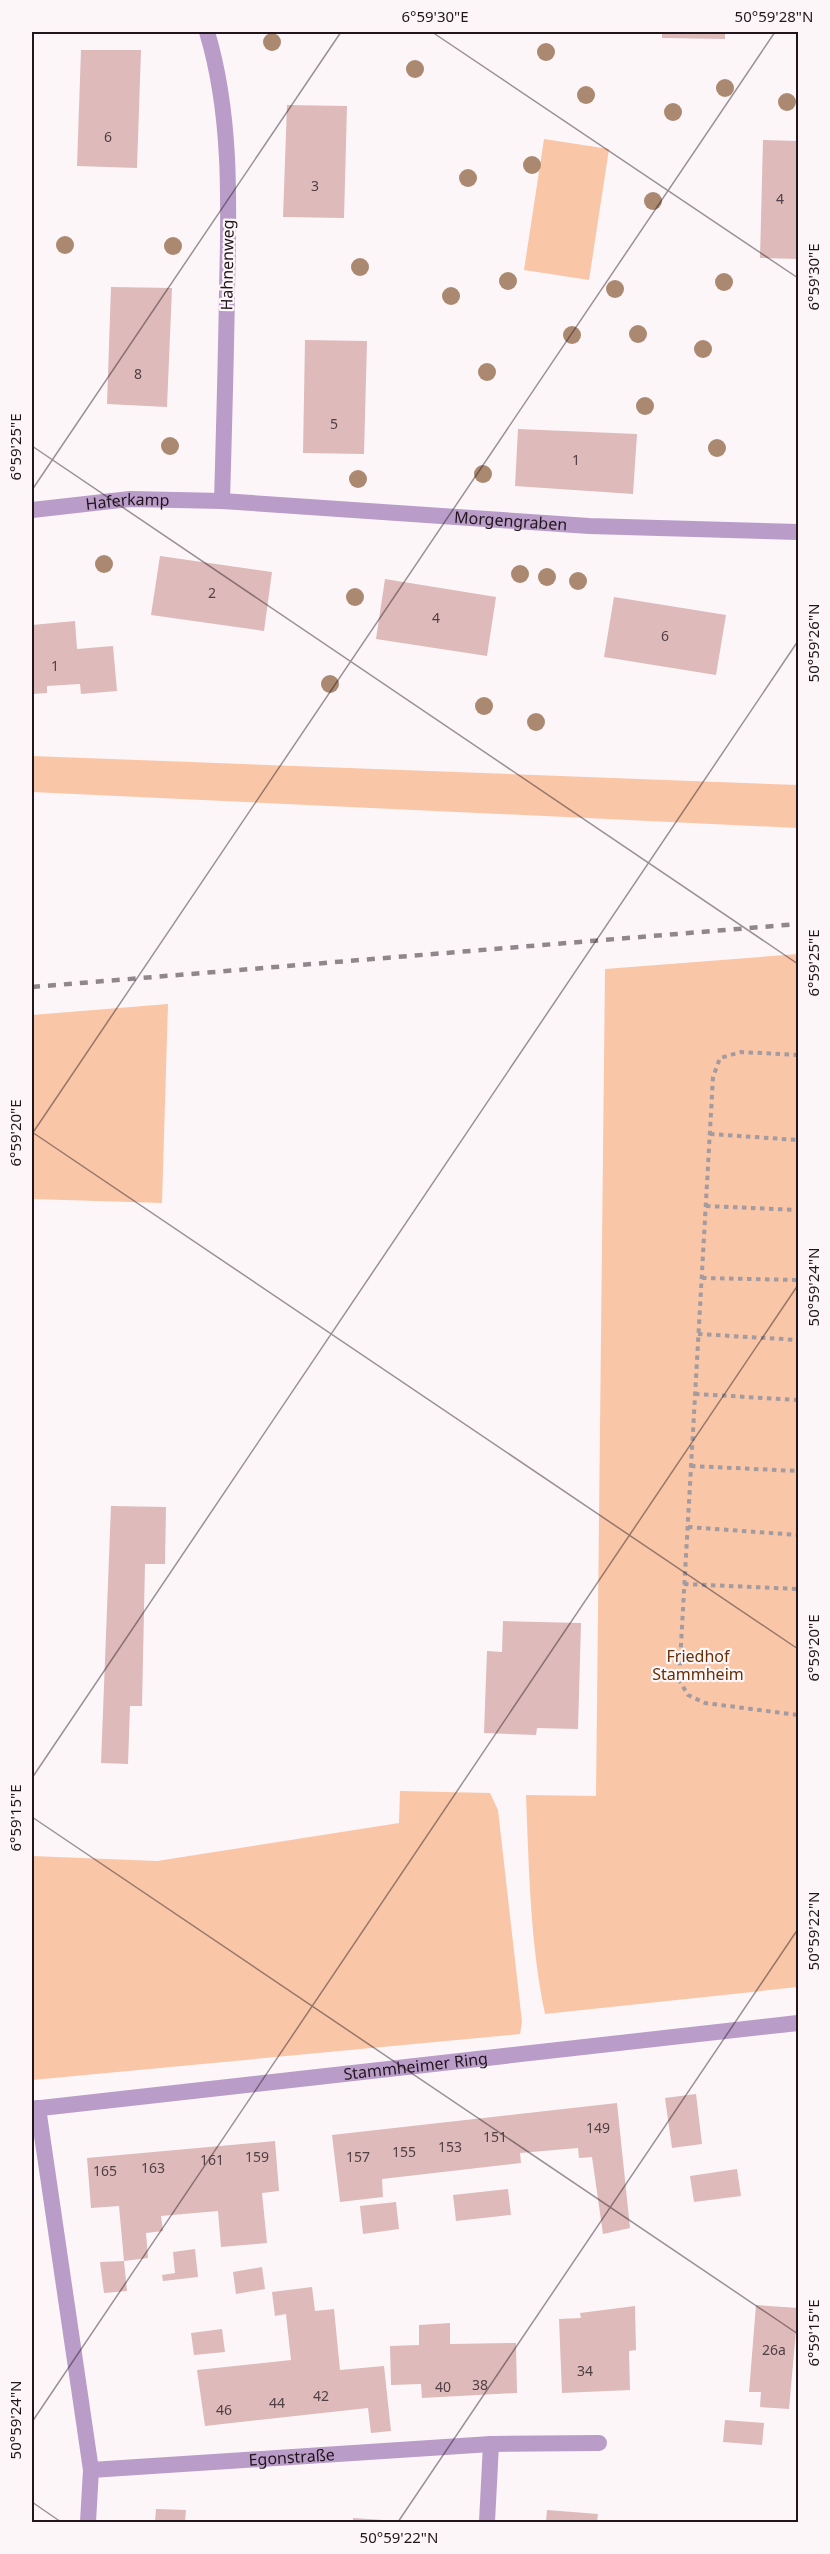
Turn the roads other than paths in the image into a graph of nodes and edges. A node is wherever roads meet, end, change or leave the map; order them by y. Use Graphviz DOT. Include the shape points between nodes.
graph roads {
  1 [pos="207,32"];
  2 [pos="222,501"];
  3 [pos="32,510"];
  4 [pos="798,532"];
  5 [pos="798,2024"];
  6 [pos="35,2108"];
  7 [pos="491,2444"];
  8 [pos="600,2444"];
  9 [pos="91,2470"];
  10 [pos="88,2523"];
  11 [pos="487,2523"];
  1 -- 2 [label="street, Hahnenweg" via="218,66 229,224"];
  2 -- 3 [label="street, Haferkamp" via="129,499"];
  2 -- 4 [label="street, Morgengraben" via="589,526"];
  5 -- 6 [label="street, Stammheimer Ring"];
  6 -- 9 [label="street"];
  7 -- 8 [label="street, Egonstraße"];
  7 -- 9 [label="street, Egonstraße"];
  7 -- 11 [label="street"];
  9 -- 10 [label="street"];
}
